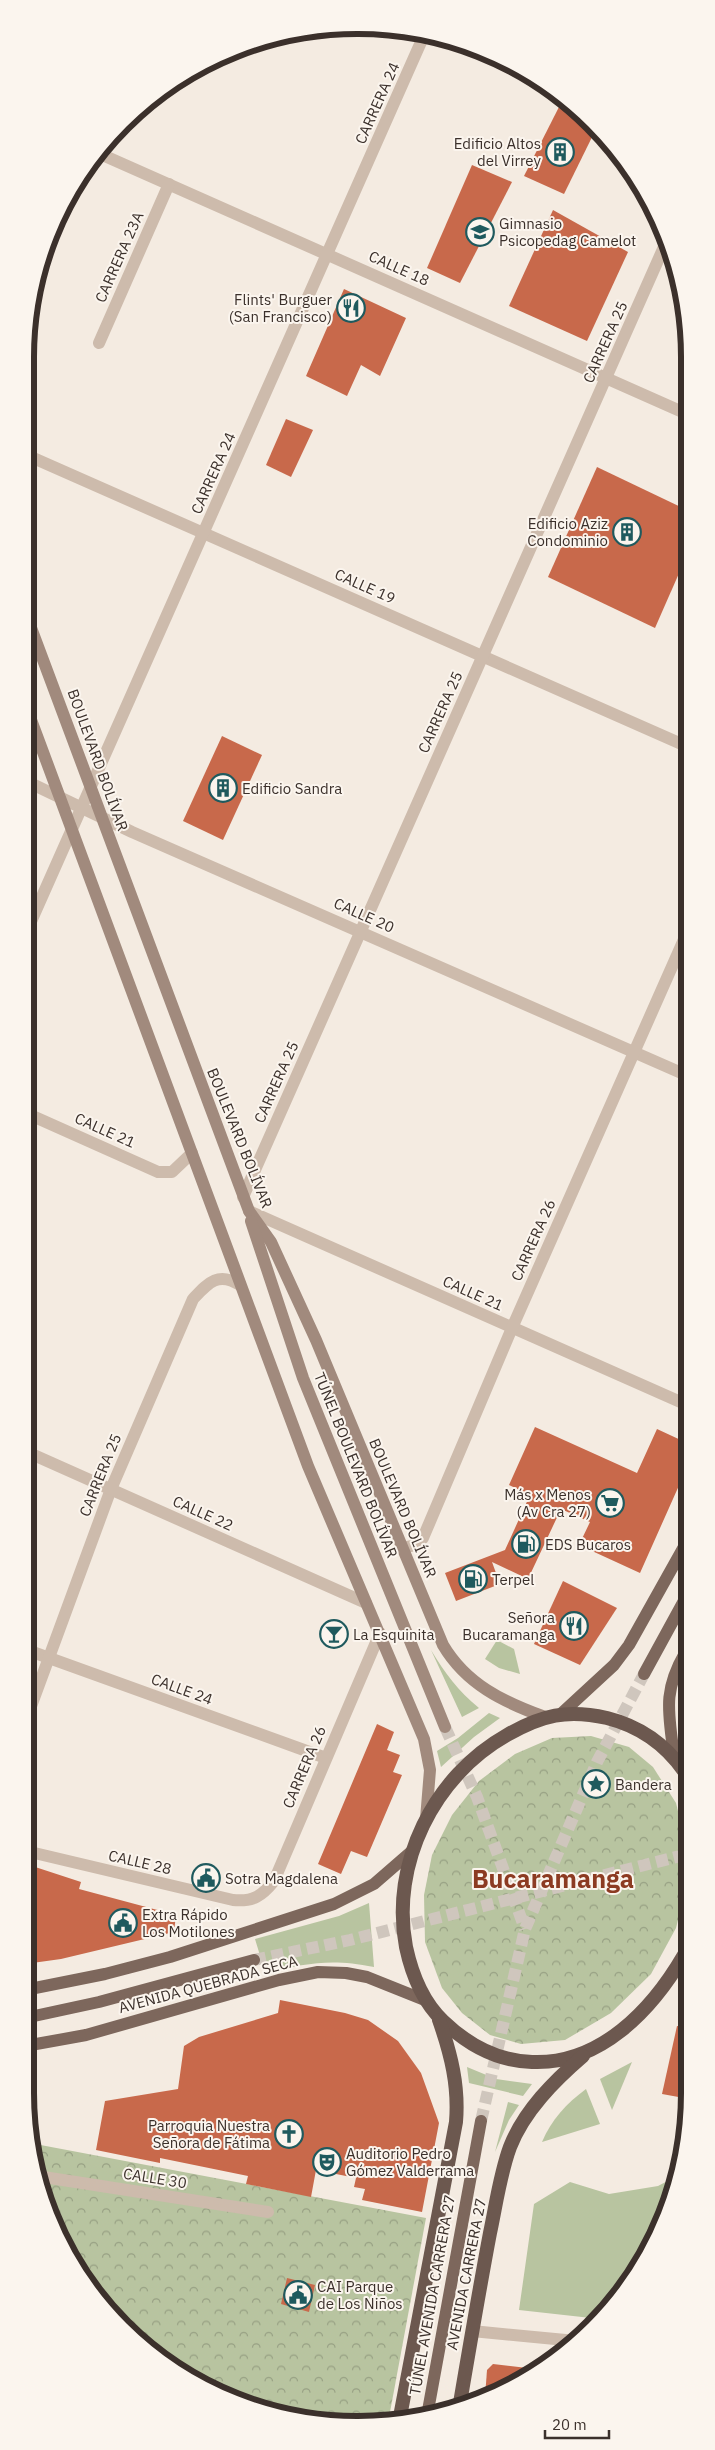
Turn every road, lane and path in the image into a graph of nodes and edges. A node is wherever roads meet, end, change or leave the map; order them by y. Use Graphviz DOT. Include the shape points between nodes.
graph roads {
  1 [pos="423,40"];
  2 [pos="104,156"];
  3 [pos="169,184"];
  4 [pos="663,250"];
  5 [pos="327,254"];
  6 [pos="99,344"];
  7 [pos="606,378"];
  8 [pos="681,411"];
  9 [pos="34,457"];
  10 [pos="204,533"];
  11 [pos="34,635"];
  12 [pos="483,656"];
  13 [pos="34,727"];
  14 [pos="681,744"];
  15 [pos="34,785"];
  16 [pos="91,785"];
  17 [pos="62,798"];
  18 [pos="81,808"];
  19 [pos="103,818"];
  20 [pos="72,828"];
  21 [pos="34,915"];
  22 [pos="361,931"];
  23 [pos="681,946"];
  24 [pos="634,1052"];
  25 [pos="681,1073"];
  26 [pos="34,1117"];
  27 [pos="192,1152"];
  28 [pos="243,1197"];
  29 [pos="249,1211"];
  30 [pos="240,1285"];
  31 [pos="512,1328"];
  32 [pos="681,1402"];
  33 [pos="34,1455"];
  34 [pos="111,1489"];
  35 [pos="402,1548"];
  36 [pos="681,1552"];
  37 [pos="366,1602"];
  38 [pos="681,1606"];
  39 [pos="380,1633"];
  40 [pos="34,1653"];
  41 [pos="49,1658"];
  42 [pos="681,1662"];
  43 [pos="644,1674"];
  44 [pos="34,1698"];
  45 [pos="562,1713"];
  46 [pos="545,1717"];
  47 [pos="445,1726"];
  48 [pos="674,1757"];
  49 [pos="326,1758"];
  50 [pos="681,1766"];
  51 [pos="426,1819"];
  52 [pos="412,1851"];
  53 [pos="34,1853"];
  54 [pos="246,1902"];
  55 [pos="254,1960"];
  56 [pos="681,1960"];
  57 [pos="34,1988"];
  58 [pos="426,2001"];
  59 [pos="34,2016"];
  60 [pos="438,2016"];
  61 [pos="34,2044"];
  62 [pos="585,2054"];
  63 [pos="481,2121"];
  64 [pos="45,2177"];
  65 [pos="268,2212"];
  66 [pos="472,2331"];
  67 [pos="566,2340"];
  68 [pos="461,2399"];
  69 [pos="428,2408"];
  70 [pos="401,2413"];
  1 -- 5 [label="street, CARRERA 24"];
  2 -- 3 [label="street, CALLE 18"];
  3 -- 5 [label="street, CALLE 18"];
  3 -- 6 [label="street, CARRERA 23A"];
  4 -- 7 [label="street, CARRERA 25"];
  5 -- 7 [label="street, CALLE 18"];
  5 -- 10 [label="street, CARRERA 24"];
  7 -- 8 [label="street, CALLE 18"];
  7 -- 12 [label="street, CARRERA 25"];
  9 -- 10 [label="street, CALLE 19"];
  10 -- 12 [label="street, CALLE 19"];
  10 -- 16 [label="street, CARRERA 24"];
  11 -- 16 [label="main road, BOULEVARD BOLÍVAR"];
  12 -- 14 [label="street, CALLE 19"];
  12 -- 22 [label="street, CARRERA 25"];
  13 -- 17 [label="main road"];
  15 -- 17 [label="street, CALLE 20"];
  16 -- 18 [label="street, CARRERA 24"];
  16 -- 19 [label="main road, BOULEVARD BOLÍVAR"];
  17 -- 18 [label="street, CALLE 20"];
  17 -- 20 [label="main road"];
  18 -- 19 [label="street, CALLE 20"];
  18 -- 20 [label="street, CARRERA 24"];
  19 -- 22 [label="street, CALLE 20"];
  19 -- 28 [label="main road, BOULEVARD BOLÍVAR"];
  20 -- 21 [label="street, CARRERA 24"];
  20 -- 27 [label="main road"];
  22 -- 24 [label="street, CALLE 20"];
  22 -- 28 [label="street, CARRERA 25"];
  23 -- 24 [label="street, CARRERA 26"];
  24 -- 25 [label="street, CALLE 20"];
  24 -- 31 [label="street, CARRERA 26"];
  26 -- 27 [label="street, CALLE 21" via="158,1172 172,1172"];
  27 -- 30 [label="main road"];
  28 -- 29 [label="main road, BOULEVARD BOLÍVAR"];
  29 -- 31 [label="street, CALLE 21"];
  29 -- 35 [label="main road, BOULEVARD BOLÍVAR" via="271,1242 306,1318"];
  29 -- 47 [label="main road, TÚNEL BOULEVARD BOLÍVAR" via="303,1378"];
  30 -- 34 [label="street, CARRERA 25" via="222,1278 207,1284 193,1299"];
  30 -- 37 [label="main road" via="308,1466"];
  31 -- 32 [label="street, CALLE 21"];
  31 -- 35 [label="street, CARRERA 26" via="423,1538 416,1545"];
  33 -- 34 [label="street, CALLE 22"];
  34 -- 37 [label="street, CALLE 22"];
  34 -- 41 [label="street, CARRERA 25"];
  35 -- 46 [label="main road, BOULEVARD BOLÍVAR" via="443,1645 459,1669 480,1688"];
  36 -- 45 [label="main road" via="614,1665"];
  37 -- 39 [label="main road"];
  38 -- 43 [label="main road"];
  39 -- 49 [label="street, CARRERA 26"];
  39 -- 51 [label="main road" via="427,1750 429,1794"];
  40 -- 41 [label="street, CALLE 24"];
  41 -- 44 [label="street, CARRERA 25"];
  41 -- 49 [label="street, CALLE 24"];
  42 -- 48 [label="main road" via="668,1697"];
  45 -- 46 [label="highway"];
  45 -- 48 [label="highway" via="590,1714 618,1721 658,1741"];
  46 -- 51 [label="highway" via="473,1757 444,1789"];
  48 -- 50 [label="highway"];
  49 -- 54 [label="street, CARRERA 26" via="274,1880 258,1897"];
  51 -- 52 [label="highway"];
  52 -- 57 [label="main road" via="374,1884 334,1904 170,1957"];
  52 -- 58 [label="highway" via="402,1913 404,1936 409,1961"];
  53 -- 54 [label="street, CALLE 28"];
  55 -- 59 [label="main road"];
  56 -- 62 [label="highway" via="649,2004 620,2033"];
  58 -- 60 [label="highway"];
  58 -- 61 [label="main road, AVENIDA QUEBRADA SECA" via="367,1978 318,1972 86,2035"];
  60 -- 62 [label="highway" via="461,2038 487,2053 516,2062 544,2063"];
  60 -- 70 [label="highway" via="455,2071 458,2101"];
  62 -- 66 [label="highway, AVENIDA CARRERA 27" via="541,2097 510,2147"];
  63 -- 69 [label="main road, TÚNEL AVENIDA CARRERA 27"];
  64 -- 65 [label="street, CALLE 30"];
  66 -- 67 [label="street"];
  66 -- 68 [label="highway, AVENIDA CARRERA 27"];
}
